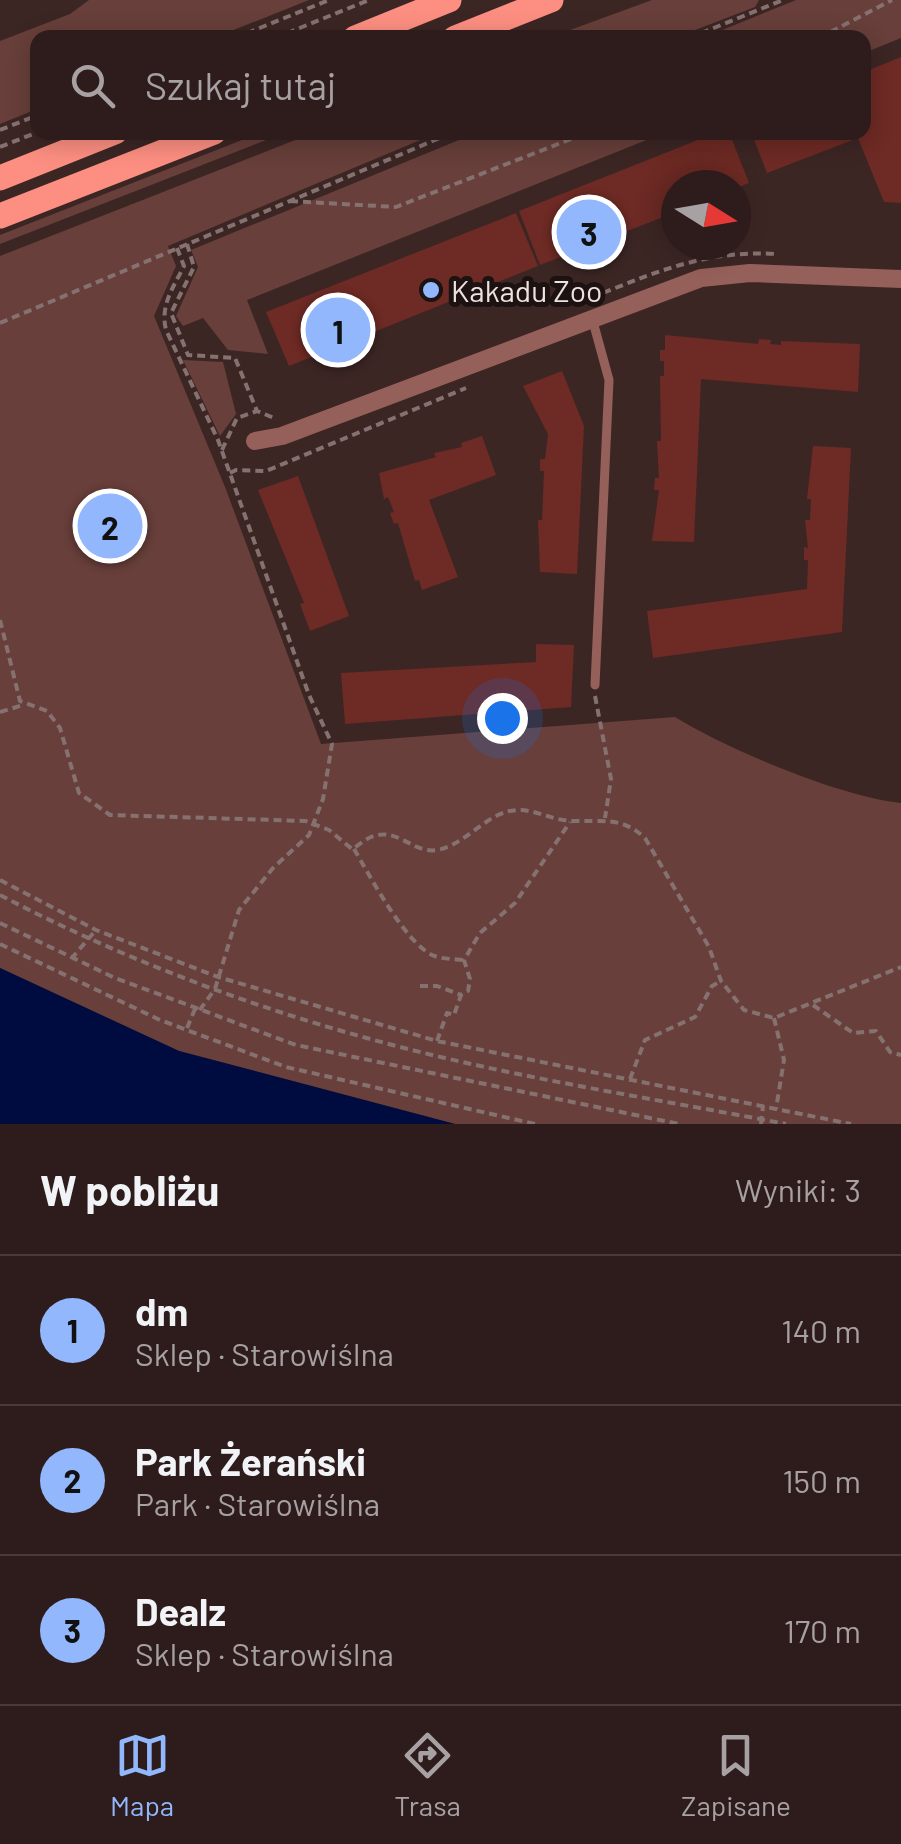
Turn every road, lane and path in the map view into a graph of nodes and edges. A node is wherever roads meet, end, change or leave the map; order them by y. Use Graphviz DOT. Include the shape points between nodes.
graph roads {
  1 [pos="329,0"];
  2 [pos="369,0"];
  3 [pos="450,0"];
  4 [pos="551,0"];
  5 [pos="892,0"];
  6 [pos="779,1"];
  7 [pos="255,30"];
  8 [pos="295,30"];
  9 [pos="374,30"];
  10 [pos="475,30"];
  11 [pos="708,30"];
  12 [pos="835,30"];
  13 [pos="30,118"];
  14 [pos="0,130"];
  15 [pos="30,135"];
  16 [pos="95,140"];
  17 [pos="194,140"];
  18 [pos="434,140"];
  19 [pos="568,140"];
  20 [pos="0,147"];
  21 [pos="0,178"];
  22 [pos="285,201"];
  23 [pos="0,216"];
  24 [pos="187,244"];
  25 [pos="178,248"];
  26 [pos="901,279"];
  27 [pos="592,318"];
  28 [pos="0,322"];
  29 [pos="470,387"];
  30 [pos="257,412"];
  31 [pos="254,441"];
  32 [pos="230,474"];
  33 [pos="0,620"];
  34 [pos="595,685"];
  35 [pos="23,704"];
  36 [pos="0,712"];
  37 [pos="605,818"];
  38 [pos="315,822"];
  39 [pos="570,822"];
  40 [pos="354,849"];
  41 [pos="0,880"];
  42 [pos="0,895"];
  43 [pos="0,923"];
  44 [pos="96,930"];
  45 [pos="90,942"];
  46 [pos="0,944"];
  47 [pos="71,959"];
  48 [pos="464,960"];
  49 [pos="901,967"];
  50 [pos="218,977"];
  51 [pos="721,982"];
  52 [pos="420,986"];
  53 [pos="215,989"];
  54 [pos="460,995"];
  55 [pos="814,1005"];
  56 [pos="197,1010"];
  57 [pos="774,1018"];
  58 [pos="186,1030"];
  59 [pos="436,1041"];
  60 [pos="901,1055"];
  61 [pos="630,1079"];
  62 [pos="763,1106"];
  63 [pos="776,1109"];
  64 [pos="761,1122"];
  65 [pos="535,1124"];
  66 [pos="679,1124"];
  67 [pos="786,1124"];
  68 [pos="851,1124"];
  1 -- 7 [label="path"];
  2 -- 8 [label="path"];
  3 -- 9 [label="main road"];
  4 -- 10 [label="main road"];
  5 -- 12 [label="path"];
  6 -- 11 [label="path"];
  13 -- 14 [label="path"];
  15 -- 20 [label="path"];
  16 -- 21 [label="main road"];
  17 -- 23 [label="main road"];
  18 -- 22 [label="path"];
  19 -- 22 [label="path" via="396,207"];
  22 -- 24 [label="path"];
  24 -- 25 [label="path"];
  24 -- 30 [label="path" via="194,267 171,313 188,355 235,358"];
  25 -- 28 [label="path"];
  25 -- 32 [label="path" via="184,266 166,300 166,330"];
  26 -- 27 [label="street" via="722,274"];
  27 -- 31 [label="street" via="299,430"];
  27 -- 34 [label="lane" via="609,380"];
  29 -- 32 [label="path" via="266,471"];
  32 -- 38 [label="path" via="332,744"];
  33 -- 35 [label="path"];
  34 -- 37 [label="path" via="611,780"];
  35 -- 36 [label="path"];
  35 -- 38 [label="path" via="47,711 60,728 79,793 110,815"];
  37 -- 39 [label="path"];
  37 -- 51 [label="path" via="630,824 645,838 709,947"];
  38 -- 40 [label="path"];
  38 -- 50 [label="path" via="304,844 272,868 239,910"];
  39 -- 40 [label="path" via="524,810 500,814 442,850 389,834"];
  39 -- 48 [label="path" via="515,904 480,932"];
  40 -- 48 [label="path" via="423,948"];
  41 -- 44 [label="path"];
  42 -- 45 [label="path"];
  43 -- 47 [label="path"];
  44 -- 45 [label="path"];
  44 -- 50 [label="path"];
  45 -- 47 [label="path"];
  45 -- 53 [label="path"];
  46 -- 58 [label="path" via="115,1003"];
  47 -- 56 [label="path"];
  48 -- 54 [label="path" via="470,979 468,992"];
  49 -- 55 [label="path"];
  50 -- 53 [label="path"];
  50 -- 59 [label="path"];
  51 -- 57 [label="path" via="744,1010"];
  51 -- 61 [label="path" via="694,1017 645,1040"];
  52 -- 54 [label="path"];
  53 -- 56 [label="path"];
  53 -- 64 [label="path" via="414,1050"];
  54 -- 59 [label="path"];
  55 -- 57 [label="path"];
  55 -- 60 [label="path" via="854,1033 876,1031 890,1052"];
  56 -- 58 [label="path"];
  56 -- 66 [label="path" via="346,1057"];
  57 -- 63 [label="path" via="784,1060"];
  58 -- 65 [label="path" via="286,1067"];
  59 -- 61 [label="path"];
  61 -- 62 [label="path"];
  62 -- 63 [label="path"];
  62 -- 64 [label="path"];
  63 -- 68 [label="path"];
  64 -- 67 [label="path"];
}
